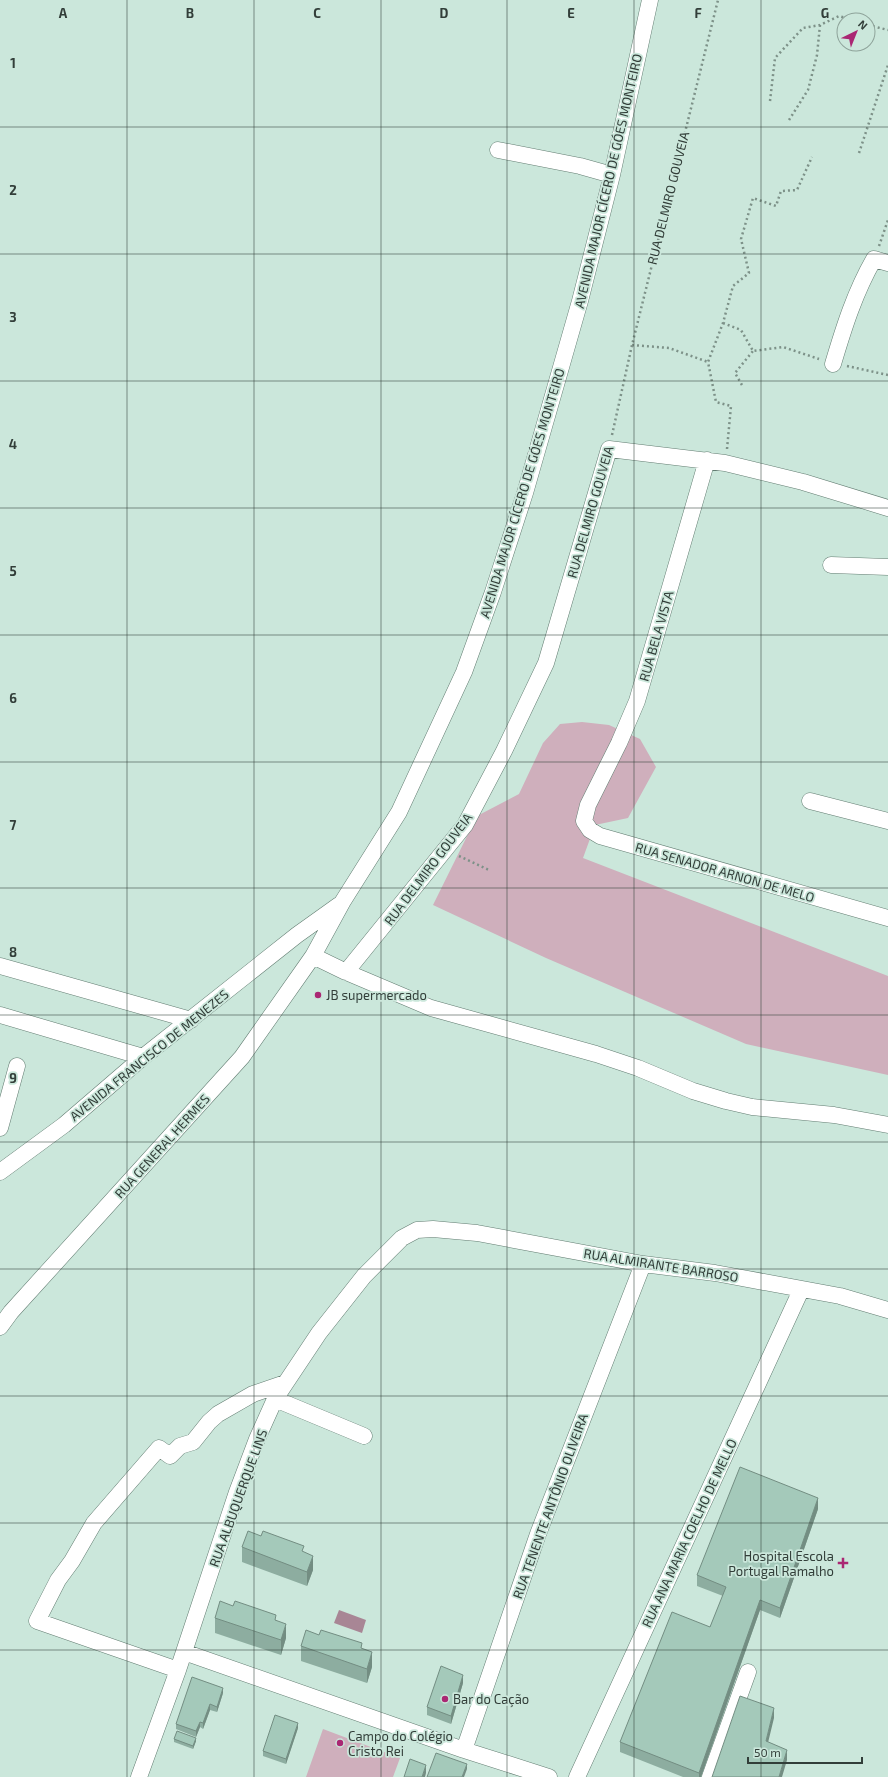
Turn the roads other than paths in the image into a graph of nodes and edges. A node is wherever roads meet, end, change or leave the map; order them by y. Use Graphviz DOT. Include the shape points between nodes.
graph roads {
  1 [pos="650,0"];
  2 [pos="498,150"];
  3 [pos="612,175"];
  4 [pos="881,261"];
  5 [pos="833,364"];
  6 [pos="707,460"];
  7 [pos="888,508"];
  8 [pos="831,565"];
  9 [pos="888,567"];
  10 [pos="810,801"];
  11 [pos="588,805"];
  12 [pos="888,821"];
  13 [pos="343,902"];
  14 [pos="888,918"];
  15 [pos="297,935"];
  16 [pos="315,951"];
  17 [pos="0,966"];
  18 [pos="346,972"];
  19 [pos="0,1015"];
  20 [pos="191,1020"];
  21 [pos="143,1057"];
  22 [pos="17,1066"];
  23 [pos="888,1125"];
  24 [pos="0,1128"];
  25 [pos="0,1172"];
  26 [pos="433,1229"];
  27 [pos="643,1264"];
  28 [pos="801,1290"];
  29 [pos="888,1310"];
  30 [pos="0,1327"];
  31 [pos="285,1383"];
  32 [pos="275,1399"];
  33 [pos="364,1436"];
  34 [pos="184,1652"];
  35 [pos="178,1670"];
  36 [pos="748,1672"];
  37 [pos="464,1750"];
  38 [pos="139,1777"];
  39 [pos="549,1777"];
  40 [pos="577,1777"];
  41 [pos="710,1777"];
  1 -- 3 [label="street, AVENIDA MAJOR CÍCERO DE GÓES MONTEIRO"];
  2 -- 3 [label="street"];
  3 -- 13 [label="street, AVENIDA MAJOR CÍCERO DE GÓES MONTEIRO" via="580,301 524,493 493,592 464,672 399,812"];
  4 -- 5 [label="street" via="860,284"];
  6 -- 7 [label="street" via="803,482"];
  6 -- 11 [label="street, RUA BELA VISTA" via="637,701"];
  6 -- 18 [label="street, RUA DELMIRO GOUVEIA" via="610,449 546,663 504,751 465,824"];
  8 -- 9 [label="street"];
  10 -- 12 [label="street"];
  11 -- 14 [label="street, RUA SENADOR ARNON DE MELO" via="584,821 590,830 600,836"];
  13 -- 15 [label="street, AVENIDA FRANCISCO DE MENEZES"];
  13 -- 16 [label="street, AVENIDA MAJOR CÍCERO DE GÓES MONTEIRO"];
  15 -- 16 [label="street"];
  15 -- 20 [label="street, AVENIDA FRANCISCO DE MENEZES"];
  16 -- 18 [label="street"];
  16 -- 30 [label="street, RUA GENERAL HERMES" via="242,1057"];
  17 -- 20 [label="street"];
  18 -- 23 [label="street" via="445,1013 596,1054 726,1102"];
  19 -- 21 [label="street"];
  20 -- 21 [label="street, AVENIDA FRANCISCO DE MENEZES"];
  21 -- 25 [label="street, AVENIDA FRANCISCO DE MENEZES" via="64,1125"];
  22 -- 24 [label="street"];
  26 -- 27 [label="street, RUA ALMIRANTE BARROSO" via="477,1232"];
  26 -- 31 [label="street, RUA ALBUQUERQUE LINS" via="417,1230 402,1238 388,1251 364,1276 319,1333"];
  27 -- 28 [label="street, RUA ALMIRANTE BARROSO" via="715,1273"];
  27 -- 37 [label="street, RUA TENENTE ANTÔNIO OLIVEIRA" via="538,1534"];
  28 -- 29 [label="street, RUA ALMIRANTE BARROSO" via="840,1296"];
  28 -- 40 [label="street, RUA ANA MARIA COELHO DE MELLO"];
  31 -- 32 [label="street, RUA ALBUQUERQUE LINS"];
  31 -- 35 [label="street" via="252,1394 218,1414 193,1442 180,1446 170,1456 159,1448 94,1523 58,1580 37,1621"];
  32 -- 33 [label="street"];
  32 -- 34 [label="street, RUA ALBUQUERQUE LINS" via="237,1492"];
  34 -- 35 [label="street, RUA ALBUQUERQUE LINS"];
  34 -- 37 [label="street"];
  35 -- 38 [label="street, RUA ALBUQUERQUE LINS"];
  36 -- 41 [label="street"];
  37 -- 39 [label="street"];
}
